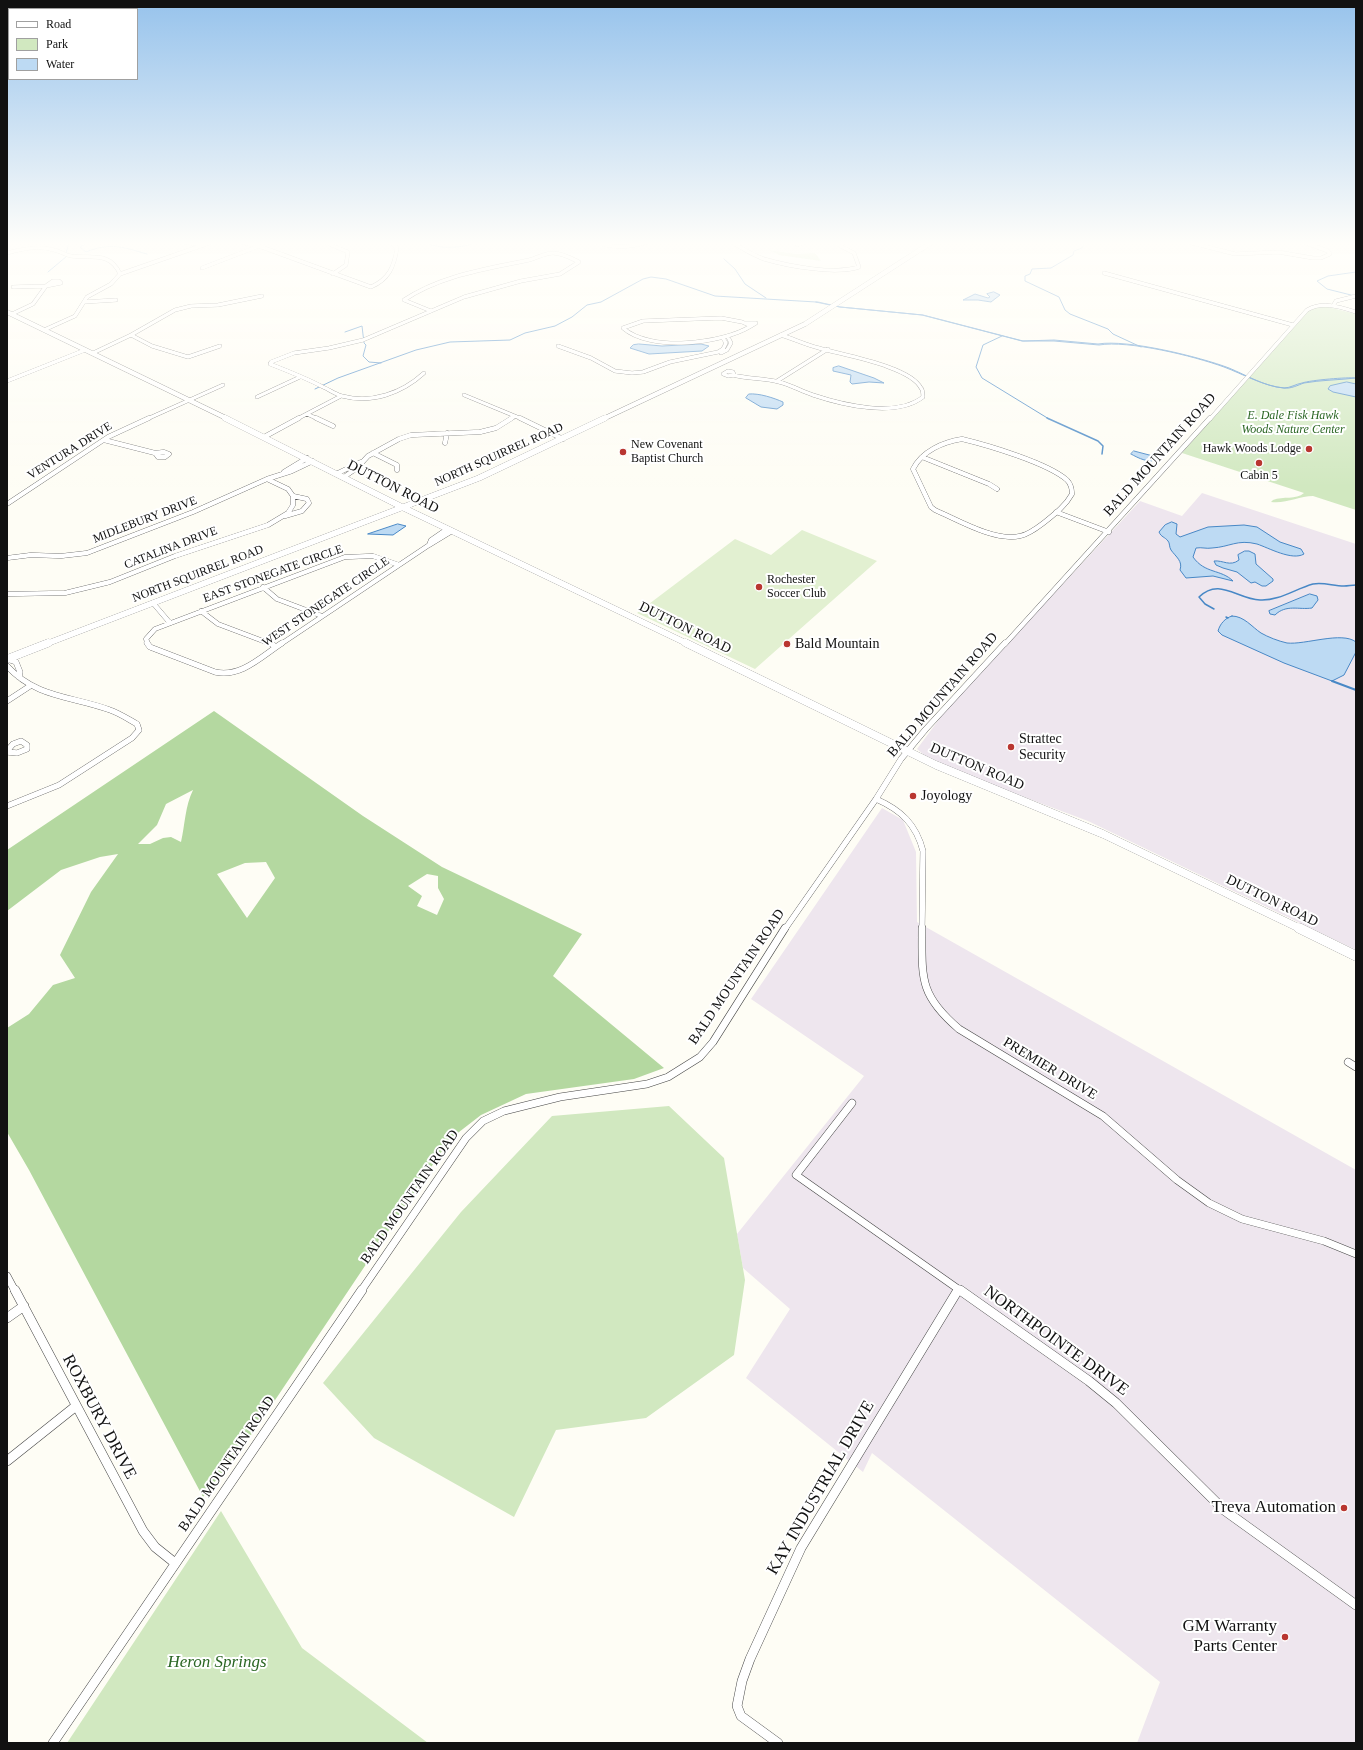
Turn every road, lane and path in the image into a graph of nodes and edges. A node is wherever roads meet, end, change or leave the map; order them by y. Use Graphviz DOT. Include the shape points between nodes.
graph roads {
  1 [pos="31,324"];
  2 [pos="58,324"];
  3 [pos="152,324"];
  4 [pos="401,324"];
  5 [pos="635,324"];
  6 [pos="746,324"];
  7 [pos="802,324"];
  8 [pos="1289,324"];
  9 [pos="1294,325"];
  10 [pos="44,330"];
  11 [pos="784,334"];
  12 [pos="131,335"];
  13 [pos="728,337"];
  14 [pos="723,338"];
  15 [pos="220,346"];
  16 [pos="558,346"];
  17 [pos="827,349"];
  18 [pos="89,352"];
  19 [pos="719,352"];
  20 [pos="733,356"];
  21 [pos="728,359"];
  22 [pos="424,373"];
  23 [pos="733,375"];
  24 [pos="300,376"];
  25 [pos="7,381"];
  26 [pos="777,381"];
  27 [pos="223,385"];
  28 [pos="464,395"];
  29 [pos="342,396"];
  30 [pos="258,397"];
  31 [pos="190,400"];
  32 [pos="307,414"];
  33 [pos="514,417"];
  34 [pos="333,426"];
  35 [pos="448,434"];
  36 [pos="262,436"];
  37 [pos="563,439"];
  38 [pos="104,440"];
  39 [pos="445,443"];
  40 [pos="156,453"];
  41 [pos="373,453"];
  42 [pos="922,457"];
  43 [pos="307,458"];
  44 [pos="313,461"];
  45 [pos="362,462"];
  46 [pos="397,470"];
  47 [pos="284,472"];
  48 [pos="338,473"];
  49 [pos="344,477"];
  50 [pos="267,479"];
  51 [pos="997,489"];
  52 [pos="293,496"];
  53 [pos="7,504"];
  54 [pos="404,508"];
  55 [pos="1056,512"];
  56 [pos="284,516"];
  57 [pos="450,530"];
  58 [pos="1109,532"];
  59 [pos="7,558"];
  60 [pos="399,565"];
  61 [pos="263,587"];
  62 [pos="7,594"];
  63 [pos="153,603"];
  64 [pos="201,611"];
  65 [pos="322,616"];
  66 [pos="170,624"];
  67 [pos="276,647"];
  68 [pos="7,659"];
  69 [pos="7,665"];
  70 [pos="232,674"];
  71 [pos="19,677"];
  72 [pos="30,686"];
  73 [pos="7,701"];
  74 [pos="908,750"];
  75 [pos="876,799"];
  76 [pos="7,806"];
  77 [pos="1356,956"];
  78 [pos="1348,1062"];
  79 [pos="1356,1067"];
  80 [pos="852,1103"];
  81 [pos="1356,1254"];
  82 [pos="7,1276"];
  83 [pos="958,1289"];
  84 [pos="24,1306"];
  85 [pos="7,1318"];
  86 [pos="76,1406"];
  87 [pos="7,1461"];
  88 [pos="175,1563"];
  89 [pos="1356,1605"];
  90 [pos="53,1743"];
  91 [pos="778,1743"];
  1 -- 10 [label="street, DUTTON ROAD"];
  2 -- 10 [label="street"];
  3 -- 12 [label="street"];
  4 -- 24 [label="street" via="363,340 294,354 270,363"];
  5 -- 14 [label="street" via="623,328 637,337 653,341"];
  6 -- 13 [label="street" via="751,326"];
  7 -- 11 [label="street, NORTH SQUIRREL ROAD"];
  8 -- 9 [label="street"];
  9 -- 58 [label="street, BALD MOUNTAIN ROAD"];
  10 -- 18 [label="street, DUTTON ROAD"];
  11 -- 17 [label="street"];
  11 -- 20 [label="street, NORTH SQUIRREL ROAD"];
  12 -- 15 [label="street" via="152,346 188,357"];
  12 -- 18 [label="street"];
  13 -- 14 [label="street"];
  13 -- 19 [label="street" via="731,343 727,350"];
  14 -- 19 [label="street" via="726,343"];
  16 -- 19 [label="street" via="591,358 615,371 632,373 648,371 692,356 702,358"];
  17 -- 26 [label="street"];
  17 -- 26 [label="street" via="910,377 922,388 923,397 916,403 903,407 857,405 824,398"];
  18 -- 25 [label="street"];
  18 -- 31 [label="street, DUTTON ROAD"];
  19 -- 20 [label="street"];
  19 -- 21 [label="street"];
  20 -- 21 [label="street, NORTH SQUIRREL ROAD"];
  21 -- 37 [label="street, NORTH SQUIRREL ROAD"];
  22 -- 29 [label="street" via="410,384 382,396"];
  23 -- 26 [label="street"];
  24 -- 29 [label="street"];
  24 -- 30 [label="street"];
  27 -- 31 [label="street, VENTURA DRIVE"];
  28 -- 33 [label="street"];
  29 -- 32 [label="street"];
  31 -- 36 [label="street, DUTTON ROAD"];
  31 -- 38 [label="street, VENTURA DRIVE"];
  32 -- 34 [label="street"];
  32 -- 36 [label="street"];
  33 -- 35 [label="street" via="489,430"];
  33 -- 37 [label="street"];
  35 -- 39 [label="street"];
  35 -- 41 [label="street" via="411,435 399,438"];
  36 -- 43 [label="street, DUTTON ROAD"];
  37 -- 54 [label="street, NORTH SQUIRREL ROAD" via="479,478"];
  38 -- 40 [label="street"];
  38 -- 53 [label="street, VENTURA DRIVE"];
  41 -- 45 [label="street"];
  41 -- 46 [label="street" via="397,465"];
  42 -- 51 [label="street"];
  42 -- 55 [label="street" via="943,443 962,439 986,445 1050,470 1067,480 1072,489 1070,497"];
  42 -- 55 [label="street" via="914,466 913,472 931,507 982,532 1003,537 1019,537 1032,532"];
  43 -- 44 [label="street, DUTTON ROAD"];
  43 -- 47 [label="street, MIDLEBURY DRIVE"];
  44 -- 47 [label="street, MIDLEBURY DRIVE"];
  44 -- 48 [label="street, DUTTON ROAD"];
  45 -- 48 [label="street"];
  45 -- 49 [label="street" via="358,468"];
  47 -- 50 [label="street, MIDLEBURY DRIVE"];
  48 -- 49 [label="street, DUTTON ROAD"];
  49 -- 54 [label="street, DUTTON ROAD"];
  50 -- 52 [label="street" via="288,489"];
  50 -- 59 [label="street, MIDLEBURY DRIVE" via="193,512 87,553"];
  52 -- 56 [label="street" via="293,505"];
  52 -- 56 [label="street, CATALINA DRIVE" via="307,499 307,508 301,513"];
  54 -- 57 [label="street, DUTTON ROAD"];
  54 -- 63 [label="street, NORTH SQUIRREL ROAD"];
  55 -- 58 [label="street"];
  56 -- 62 [label="street, CATALINA DRIVE" via="268,525 226,537 88,589 41,594"];
  57 -- 60 [label="street, WEST STONEGATE CIRCLE"];
  57 -- 74 [label="street, DUTTON ROAD"];
  58 -- 74 [label="street, BALD MOUNTAIN ROAD"];
  60 -- 61 [label="street, EAST STONEGATE CIRCLE" via="373,555 345,557"];
  60 -- 65 [label="street, WEST STONEGATE CIRCLE"];
  61 -- 64 [label="street, EAST STONEGATE CIRCLE"];
  61 -- 65 [label="street" via="277,599"];
  63 -- 66 [label="street"];
  63 -- 68 [label="street, NORTH SQUIRREL ROAD"];
  64 -- 66 [label="street, EAST STONEGATE CIRCLE"];
  64 -- 67 [label="street" via="215,623"];
  65 -- 67 [label="street, WEST STONEGATE CIRCLE"];
  66 -- 70 [label="street, EAST STONEGATE CIRCLE" via="155,629 146,639 150,647 215,672"];
  67 -- 70 [label="street, WEST STONEGATE CIRCLE"];
  68 -- 69 [label="street"];
  68 -- 71 [label="street" via="16,662"];
  69 -- 71 [label="street" via="14,675"];
  71 -- 72 [label="street"];
  72 -- 73 [label="street"];
  72 -- 76 [label="street" via="109,710 137,724 139,730 132,738 59,785"];
  74 -- 75 [label="street, BALD MOUNTAIN ROAD"];
  74 -- 77 [label="street, DUTTON ROAD" via="975,782 1103,834"];
  75 -- 81 [label="street, PREMIER DRIVE" via="898,810 911,822 919,836 923,852 922,972 928,993 944,1016 967,1035 1103,1116 1123,1131 1157,1164 1212,1205 1253,1223 1313,1236"];
  75 -- 88 [label="street, BALD MOUNTAIN ROAD" via="799,908 713,1042 700,1057 674,1074 647,1084 560,1097 504,1111 483,1121 466,1138"];
  78 -- 79 [label="street"];
  80 -- 83 [label="street, NORTHPOINTE DRIVE" via="796,1175"];
  82 -- 84 [label="street, ROXBURY DRIVE"];
  83 -- 89 [label="street, NORTHPOINTE DRIVE" via="1103,1392 1224,1510"];
  83 -- 91 [label="street, KAY INDUSTRIAL DRIVE" via="801,1548 750,1659 737,1706 741,1716"];
  84 -- 85 [label="street"];
  84 -- 86 [label="street, ROXBURY DRIVE"];
  86 -- 87 [label="street"];
  86 -- 88 [label="street, ROXBURY DRIVE" via="143,1531 155,1547"];
  88 -- 90 [label="street, BALD MOUNTAIN ROAD"];
}
